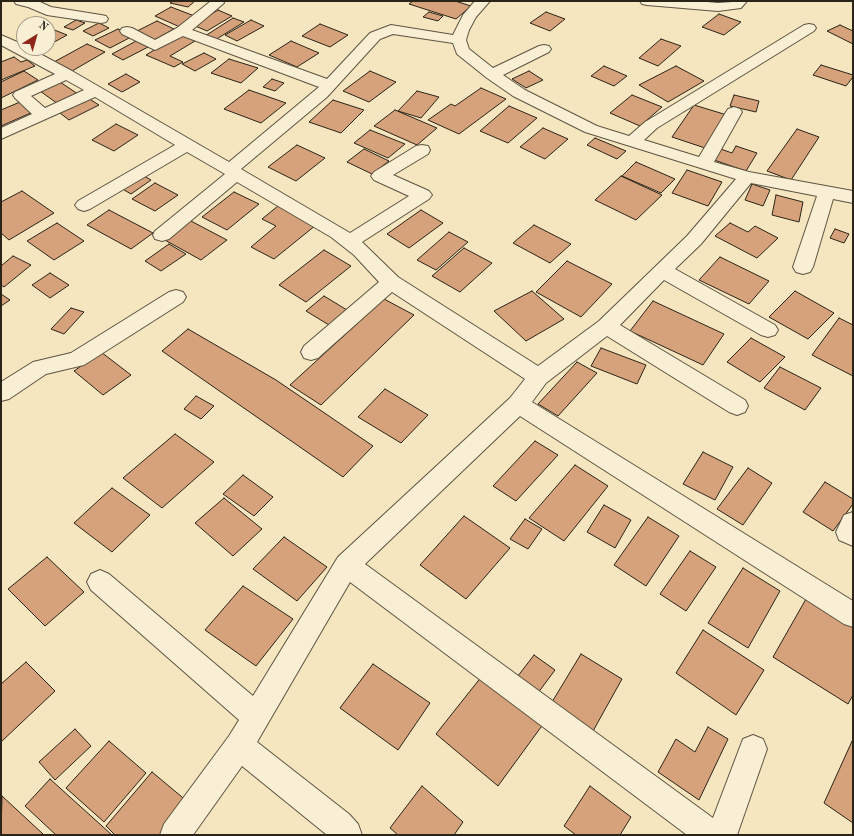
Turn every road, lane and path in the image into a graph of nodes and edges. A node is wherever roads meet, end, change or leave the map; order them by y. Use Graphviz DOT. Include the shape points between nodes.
graph roads {
  1 [pos="21,1"];
  2 [pos="483,1"];
  3 [pos="647,1"];
  4 [pos="740,1"];
  5 [pos="217,3"];
  6 [pos="101,19"];
  7 [pos="809,28"];
  8 [pos="127,31"];
  9 [pos="182,31"];
  10 [pos="1,39"];
  11 [pos="458,40"];
  12 [pos="544,49"];
  13 [pos="66,74"];
  14 [pos="492,75"];
  15 [pos="329,84"];
  16 [pos="95,91"];
  17 [pos="734,112"];
  18 [pos="43,115"];
  19 [pos="1,134"];
  20 [pos="632,142"];
  21 [pos="187,145"];
  22 [pos="422,150"];
  23 [pos="704,164"];
  24 [pos="233,172"];
  25 [pos="747,177"];
  26 [pos="827,191"];
  27 [pos="853,197"];
  28 [pos="84,205"];
  29 [pos="162,236"];
  30 [pos="350,242"];
  31 [pos="803,267"];
  32 [pos="663,271"];
  33 [pos="391,282"];
  34 [pos="176,297"];
  35 [pos="606,326"];
  36 [pos="768,330"];
  37 [pos="311,352"];
  38 [pos="539,377"];
  39 [pos="1,393"];
  40 [pos="518,404"];
  41 [pos="737,406"];
  42 [pos="853,522"];
  43 [pos="853,535"];
  44 [pos="348,565"];
  45 [pos="100,582"];
  46 [pos="853,615"];
  47 [pos="256,716"];
  48 [pos="238,746"];
  49 [pos="753,749"];
  50 [pos="175,835"];
  51 [pos="347,835"];
  52 [pos="712,835"];
  53 [pos="722,835"];
  1 -- 6 [label="street" via="47,10"];
  2 -- 11 [label="street" via="470,15"];
  3 -- 4 [label="street" via="718,7 736,5"];
  5 -- 9 [label="street"];
  7 -- 20 [label="street" via="651,125"];
  8 -- 9 [label="street" via="155,46"];
  9 -- 15 [label="street"];
  10 -- 13 [label="street"];
  11 -- 14 [label="street" via="462,51"];
  11 -- 15 [label="street" via="391,29 375,36"];
  12 -- 14 [label="street"];
  13 -- 16 [label="street"];
  13 -- 18 [label="street" via="21,95"];
  14 -- 20 [label="street" via="519,93 591,129"];
  15 -- 24 [label="street"];
  16 -- 18 [label="street"];
  16 -- 21 [label="street"];
  17 -- 23 [label="street"];
  18 -- 19 [label="street"];
  20 -- 23 [label="street"];
  21 -- 24 [label="street"];
  21 -- 28 [label="street"];
  22 -- 30 [label="street" via="380,176 423,195"];
  23 -- 25 [label="street"];
  24 -- 29 [label="street"];
  24 -- 30 [label="street"];
  25 -- 26 [label="street"];
  25 -- 32 [label="street" via="694,240"];
  26 -- 27 [label="street"];
  26 -- 31 [label="street"];
  30 -- 33 [label="street"];
  32 -- 35 [label="street"];
  32 -- 36 [label="street"];
  33 -- 37 [label="street"];
  33 -- 38 [label="street"];
  34 -- 39 [label="street" via="77,359 40,368"];
  35 -- 38 [label="street"];
  35 -- 41 [label="street"];
  38 -- 40 [label="street"];
  40 -- 44 [label="street"];
  40 -- 46 [label="street"];
  42 -- 43 [label="street" via="848,532"];
  44 -- 47 [label="street"];
  44 -- 52 [label="street"];
  45 -- 47 [label="street"];
  47 -- 48 [label="street"];
  48 -- 50 [label="street"];
  48 -- 51 [label="street" via="338,824"];
  49 -- 53 [label="street"];
}
